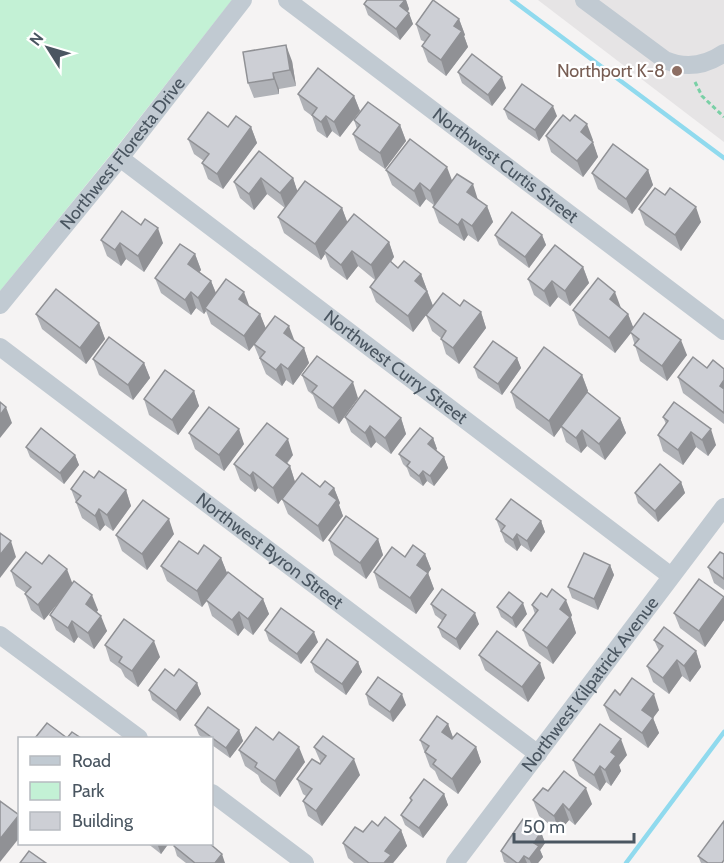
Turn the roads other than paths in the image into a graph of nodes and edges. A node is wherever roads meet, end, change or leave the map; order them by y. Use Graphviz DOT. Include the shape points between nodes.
graph roads {
  1 [pos="243,0"];
  2 [pos="287,0"];
  3 [pos="584,0"];
  4 [pos="724,53"];
  5 [pos="120,159"];
  6 [pos="0,305"];
  7 [pos="724,331"];
  8 [pos="0,347"];
  9 [pos="724,507"];
  10 [pos="671,576"];
  11 [pos="0,635"];
  12 [pos="138,737"];
  13 [pos="538,754"];
  14 [pos="213,794"];
  15 [pos="305,863"];
  16 [pos="455,863"];
  1 -- 5 [label="street, Northwest Floresta Drive"];
  2 -- 7 [label="street, Northwest Curtis Street"];
  3 -- 4 [label="street" via="676,65 706,63"];
  5 -- 6 [label="street, Northwest Floresta Drive"];
  5 -- 10 [label="street, Northwest Curry Street"];
  8 -- 13 [label="street, Northwest Byron Street"];
  9 -- 10 [label="street, Northwest Kilpatrick Avenue"];
  10 -- 13 [label="street, Northwest Kilpatrick Avenue"];
  11 -- 12 [label="street"];
  13 -- 16 [label="street, Northwest Kilpatrick Avenue"];
  14 -- 15 [label="street"];
}
